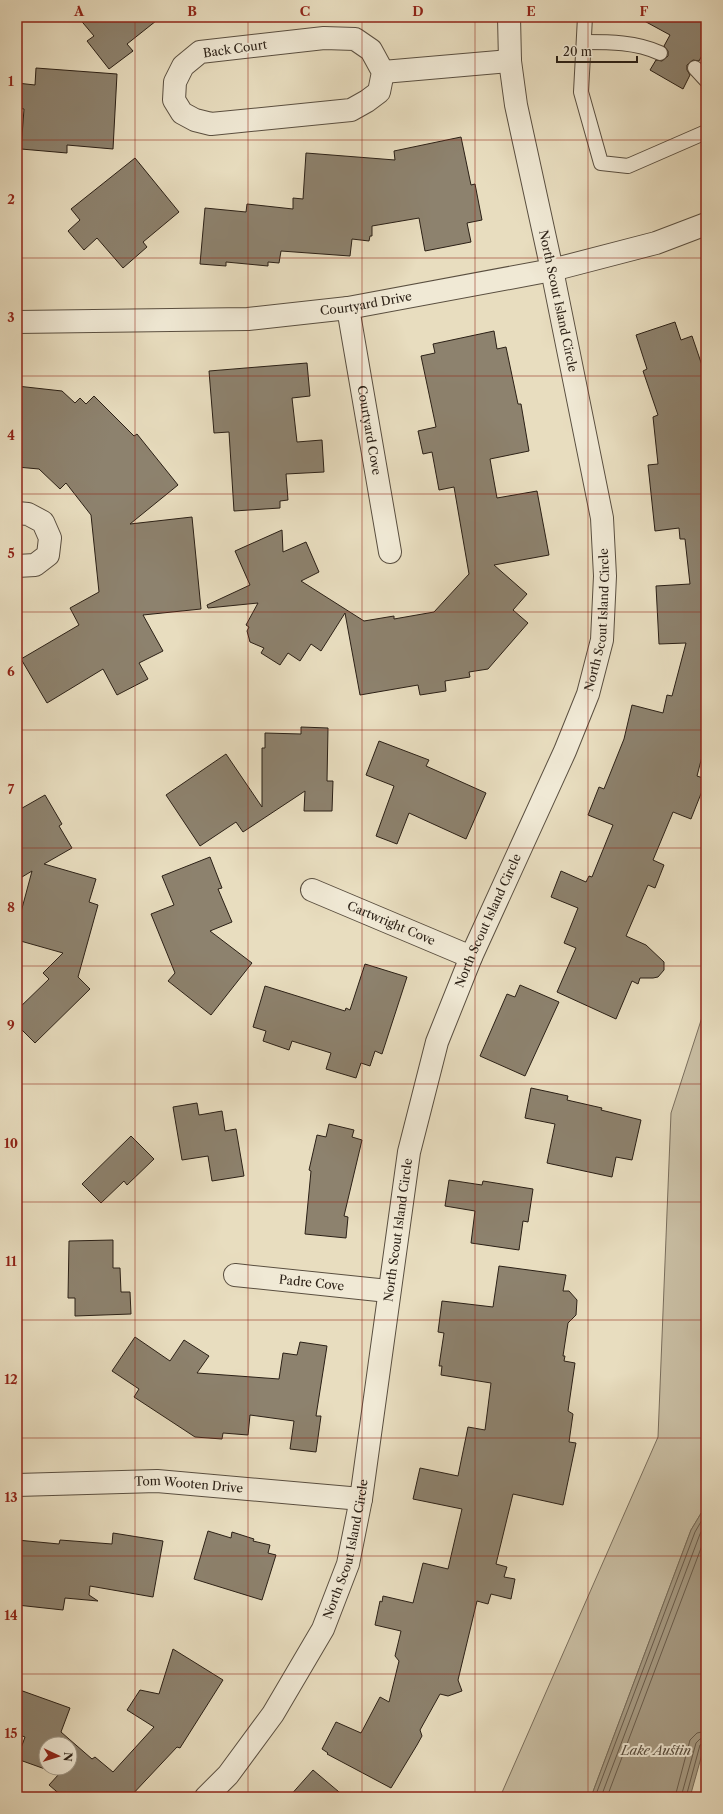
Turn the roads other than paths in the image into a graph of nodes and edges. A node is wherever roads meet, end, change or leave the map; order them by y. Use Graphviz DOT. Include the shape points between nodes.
graph roads {
  1 [pos="509,17"];
  2 [pos="585,17"];
  3 [pos="584,42"];
  4 [pos="660,53"];
  5 [pos="510,61"];
  6 [pos="695,68"];
  7 [pos="383,72"];
  8 [pos="706,80"];
  9 [pos="706,132"];
  10 [pos="706,224"];
  11 [pos="552,270"];
  12 [pos="348,308"];
  13 [pos="17,322"];
  14 [pos="17,513"];
  15 [pos="390,552"];
  16 [pos="17,566"];
  17 [pos="312,890"];
  18 [pos="471,957"];
  19 [pos="235,1275"];
  20 [pos="388,1291"];
  21 [pos="17,1485"];
  22 [pos="361,1499"];
  23 [pos="206,1797"];
  1 -- 5 [label="street, North Scout Island Circle"];
  2 -- 3 [label="lane"];
  3 -- 4 [label="lane" via="617,42"];
  3 -- 9 [label="lane" via="581,92 601,163 628,166"];
  5 -- 7 [label="street"];
  5 -- 11 [label="street, North Scout Island Circle" via="516,105"];
  6 -- 8 [label="lane"];
  7 -- 7 [label="street, Back Court" via="372,50 355,39 324,38 200,52 183,66 175,82 174,100 182,113 194,120 211,124 351,110 379,92"];
  10 -- 11 [label="street, Courtyard Drive" via="656,243"];
  11 -- 12 [label="street, Courtyard Drive"];
  11 -- 18 [label="street, North Scout Island Circle" via="602,518 605,576 602,640 588,694 565,751"];
  12 -- 13 [label="street, Courtyard Drive" via="248,319"];
  12 -- 15 [label="street, Courtyard Cove"];
  14 -- 16 [label="street" via="28,514 43,522 50,538 48,556 35,565"];
  17 -- 18 [label="street, Cartwright Cove"];
  18 -- 20 [label="street, North Scout Island Circle" via="437,1042 409,1152"];
  19 -- 20 [label="street, Padre Cove"];
  20 -- 22 [label="street, North Scout Island Circle"];
  21 -- 22 [label="street, Tom Wooten Drive" via="157,1480"];
  22 -- 23 [label="street, North Scout Island Circle" via="348,1564 323,1629 273,1714 228,1775"];
}
